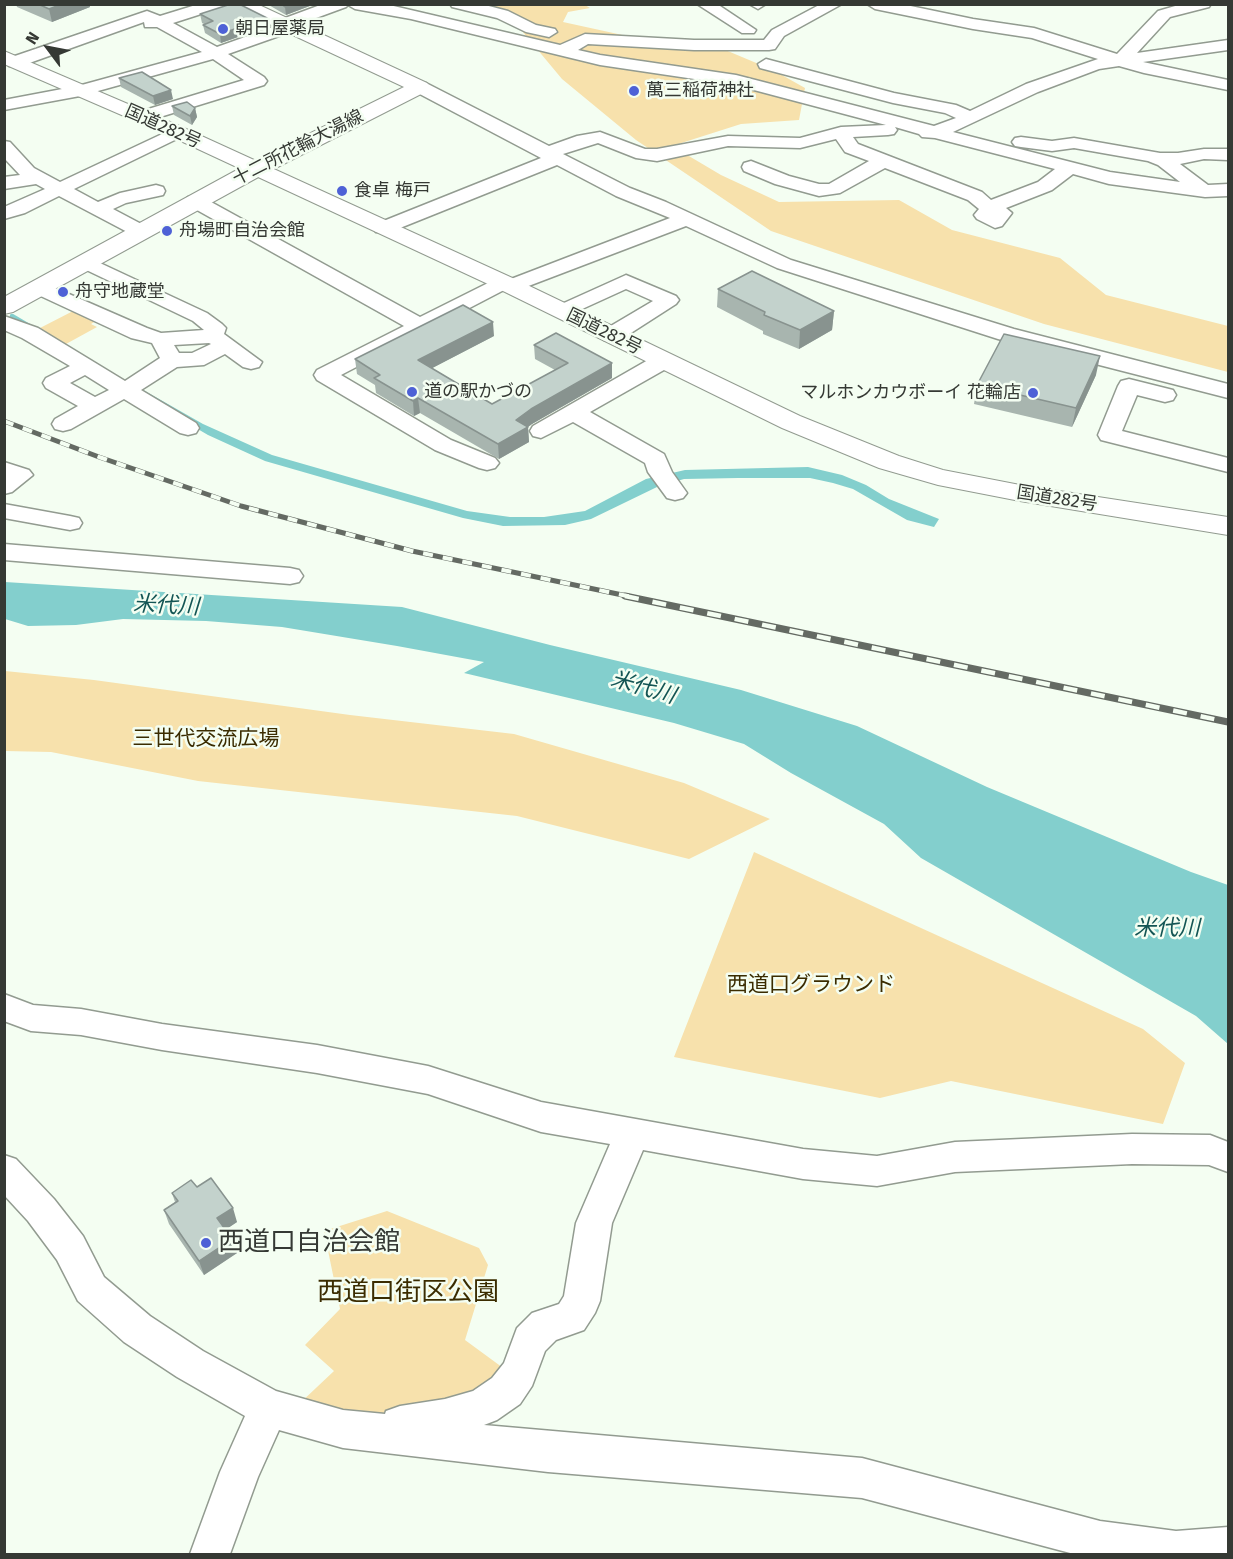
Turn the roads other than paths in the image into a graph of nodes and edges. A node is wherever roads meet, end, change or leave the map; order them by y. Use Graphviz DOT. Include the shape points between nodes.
graph roads {
  1 [pos="217,4"];
  2 [pos="241,4"];
  3 [pos="340,4"];
  4 [pos="355,4"];
  5 [pos="458,4"];
  6 [pos="834,4"];
  7 [pos="1203,4"];
  8 [pos="706,5"];
  9 [pos="887,6"];
  10 [pos="160,22"];
  11 [pos="286,26"];
  12 [pos="748,30"];
  13 [pos="611,41"];
  14 [pos="1228,45"];
  15 [pos="562,52"];
  16 [pos="216,53"];
  17 [pos="1122,59"];
  18 [pos="10,60"];
  19 [pos="766,64"];
  20 [pos="1228,86"];
  21 [pos="420,87"];
  22 [pos="80,91"];
  23 [pos="4,105"];
  24 [pos="141,117"];
  25 [pos="971,118"];
  26 [pos="177,132"];
  27 [pos="841,132"];
  28 [pos="933,133"];
  29 [pos="4,146"];
  30 [pos="996,150"];
  31 [pos="1228,155"];
  32 [pos="550,156"];
  33 [pos="1158,158"];
  34 [pos="883,161"];
  35 [pos="751,167"];
  36 [pos="1069,168"];
  37 [pos="254,170"];
  38 [pos="39,178"];
  39 [pos="4,183"];
  40 [pos="58,189"];
  41 [pos="1202,190"];
  42 [pos="1228,190"];
  43 [pos="156,191"];
  44 [pos="195,201"];
  45 [pos="97,209"];
  46 [pos="4,213"];
  47 [pos="686,219"];
  48 [pos="383,228"];
  49 [pos="140,231"];
  50 [pos="85,262"];
  51 [pos="507,285"];
  52 [pos="39,288"];
  53 [pos="4,308"];
  54 [pos="562,311"];
  55 [pos="4,322"];
  56 [pos="420,326"];
  57 [pos="612,335"];
  58 [pos="160,339"];
  59 [pos="220,341"];
  60 [pos="172,360"];
  61 [pos="663,361"];
  62 [pos="251,362"];
  63 [pos="86,366"];
  64 [pos="131,386"];
  65 [pos="1228,391"];
  66 [pos="95,406"];
  67 [pos="1228,411"];
  68 [pos="574,413"];
  69 [pos="63,424"];
  70 [pos="188,428"];
  71 [pos="541,431"];
  72 [pos="487,463"];
  73 [pos="1228,465"];
  74 [pos="4,469"];
  75 [pos="669,484"];
  76 [pos="4,487"];
  77 [pos="4,511"];
  78 [pos="70,524"];
  79 [pos="1228,526"];
  80 [pos="4,552"];
  81 [pos="291,576"];
  82 [pos="4,1007"];
  83 [pos="631,1133"];
  84 [pos="1228,1157"];
  85 [pos="4,1170"];
  86 [pos="269,1408"];
  87 [pos="366,1431"];
  88 [pos="1228,1548"];
  89 [pos="210,1554"];
  1 -- 10 [label="street"];
  2 -- 11 [label="main road"];
  3 -- 11 [label="street"];
  4 -- 15 [label="street" via="421,16"];
  5 -- 13 [label="street" via="502,14 538,31 576,33"];
  6 -- 13 [label="street" via="778,33 769,45"];
  7 -- 17 [label="street" via="1164,14"];
  8 -- 12 [label="street"];
  9 -- 17 [label="street" via="1034,33"];
  10 -- 16 [label="street"];
  10 -- 18 [label="street" via="147,16"];
  11 -- 16 [label="street"];
  11 -- 21 [label="main road"];
  13 -- 15 [label="street" via="585,39"];
  14 -- 17 [label="street"];
  15 -- 28 [label="street" via="736,80"];
  16 -- 22 [label="street"];
  16 -- 24 [label="street" via="258,81"];
  17 -- 20 [label="street" via="1144,68"];
  17 -- 25 [label="street" via="1061,76"];
  18 -- 22 [label="main road, 国道282号"];
  19 -- 25 [label="street" via="950,109"];
  21 -- 32 [label="street"];
  21 -- 37 [label="main road, 十二所花輪大湯線"];
  22 -- 23 [label="street"];
  22 -- 24 [label="main road, 国道282号"];
  24 -- 26 [label="main road, 国道282号"];
  25 -- 28 [label="street"];
  26 -- 37 [label="main road, 国道282号"];
  26 -- 40 [label="street"];
  27 -- 28 [label="street"];
  27 -- 32 [label="street" via="800,143 728,141 657,155 642,154 600,137 583,140"];
  27 -- 34 [label="street" via="851,148"];
  28 -- 30 [label="street"];
  29 -- 38 [label="street" via="27,172"];
  30 -- 33 [label="street" via="1015,142 1052,146 1074,143"];
  30 -- 36 [label="street"];
  31 -- 33 [label="street"];
  32 -- 47 [label="street"];
  32 -- 48 [label="street"];
  33 -- 41 [label="street"];
  34 -- 35 [label="street" via="833,189 819,190"];
  34 -- 36 [label="street" via="975,196 990,209 1045,186"];
  36 -- 41 [label="street" via="1109,178"];
  37 -- 44 [label="main road, 十二所花輪大湯線"];
  37 -- 48 [label="main road, 国道282号"];
  38 -- 39 [label="street"];
  38 -- 40 [label="street"];
  40 -- 45 [label="street"];
  40 -- 46 [label="street"];
  41 -- 42 [label="street"];
  43 -- 45 [label="street"];
  44 -- 49 [label="main road, 十二所花輪大湯線"];
  44 -- 56 [label="street"];
  45 -- 49 [label="street"];
  47 -- 51 [label="street"];
  47 -- 65 [label="street" via="784,264 1006,334"];
  48 -- 51 [label="main road, 国道282号"];
  49 -- 50 [label="main road, 十二所花輪大湯線"];
  50 -- 52 [label="main road, 十二所花輪大湯線"];
  50 -- 59 [label="street" via="200,317 215,328"];
  51 -- 54 [label="main road, 国道282号"];
  51 -- 56 [label="street"];
  52 -- 53 [label="main road, 十二所花輪大湯線"];
  52 -- 58 [label="street"];
  54 -- 57 [label="main road, 国道282号"];
  54 -- 57 [label="street" via="626,281 669,300"];
  55 -- 63 [label="street"];
  56 -- 72 [label="street" via="325,375 443,445"];
  57 -- 61 [label="main road, 国道282号"];
  58 -- 59 [label="street"];
  58 -- 60 [label="street"];
  59 -- 60 [label="street" via="196,360"];
  59 -- 62 [label="street"];
  60 -- 64 [label="street"];
  61 -- 68 [label="street"];
  61 -- 79 [label="main road, 国道282号" via="791,422 889,462 938,477"];
  63 -- 64 [label="street"];
  63 -- 66 [label="street" via="54,383"];
  64 -- 66 [label="street"];
  64 -- 70 [label="street"];
  66 -- 69 [label="street"];
  67 -- 73 [label="street" via="1129,386 1108,435"];
  68 -- 71 [label="street"];
  68 -- 75 [label="street" via="656,459"];
  74 -- 76 [label="street" via="21,475"];
  77 -- 78 [label="street"];
  80 -- 81 [label="street"];
  82 -- 83 [label="street" via="31,1018 81,1022 428,1080 541,1117"];
  83 -- 84 [label="street" via="803,1164 877,1171 955,1157 1120,1149 1210,1150"];
  83 -- 87 [label="street" via="594,1223 582,1301 571,1318 545,1325 530,1341 519,1373 506,1391 483,1407 445,1418"];
  85 -- 86 [label="street" via="70,1248 91,1288 137,1329"];
  86 -- 87 [label="street" via="343,1429"];
  86 -- 89 [label="street"];
  87 -- 88 [label="street" via="560,1453 862,1478 1100,1541 1176,1552"];
}
